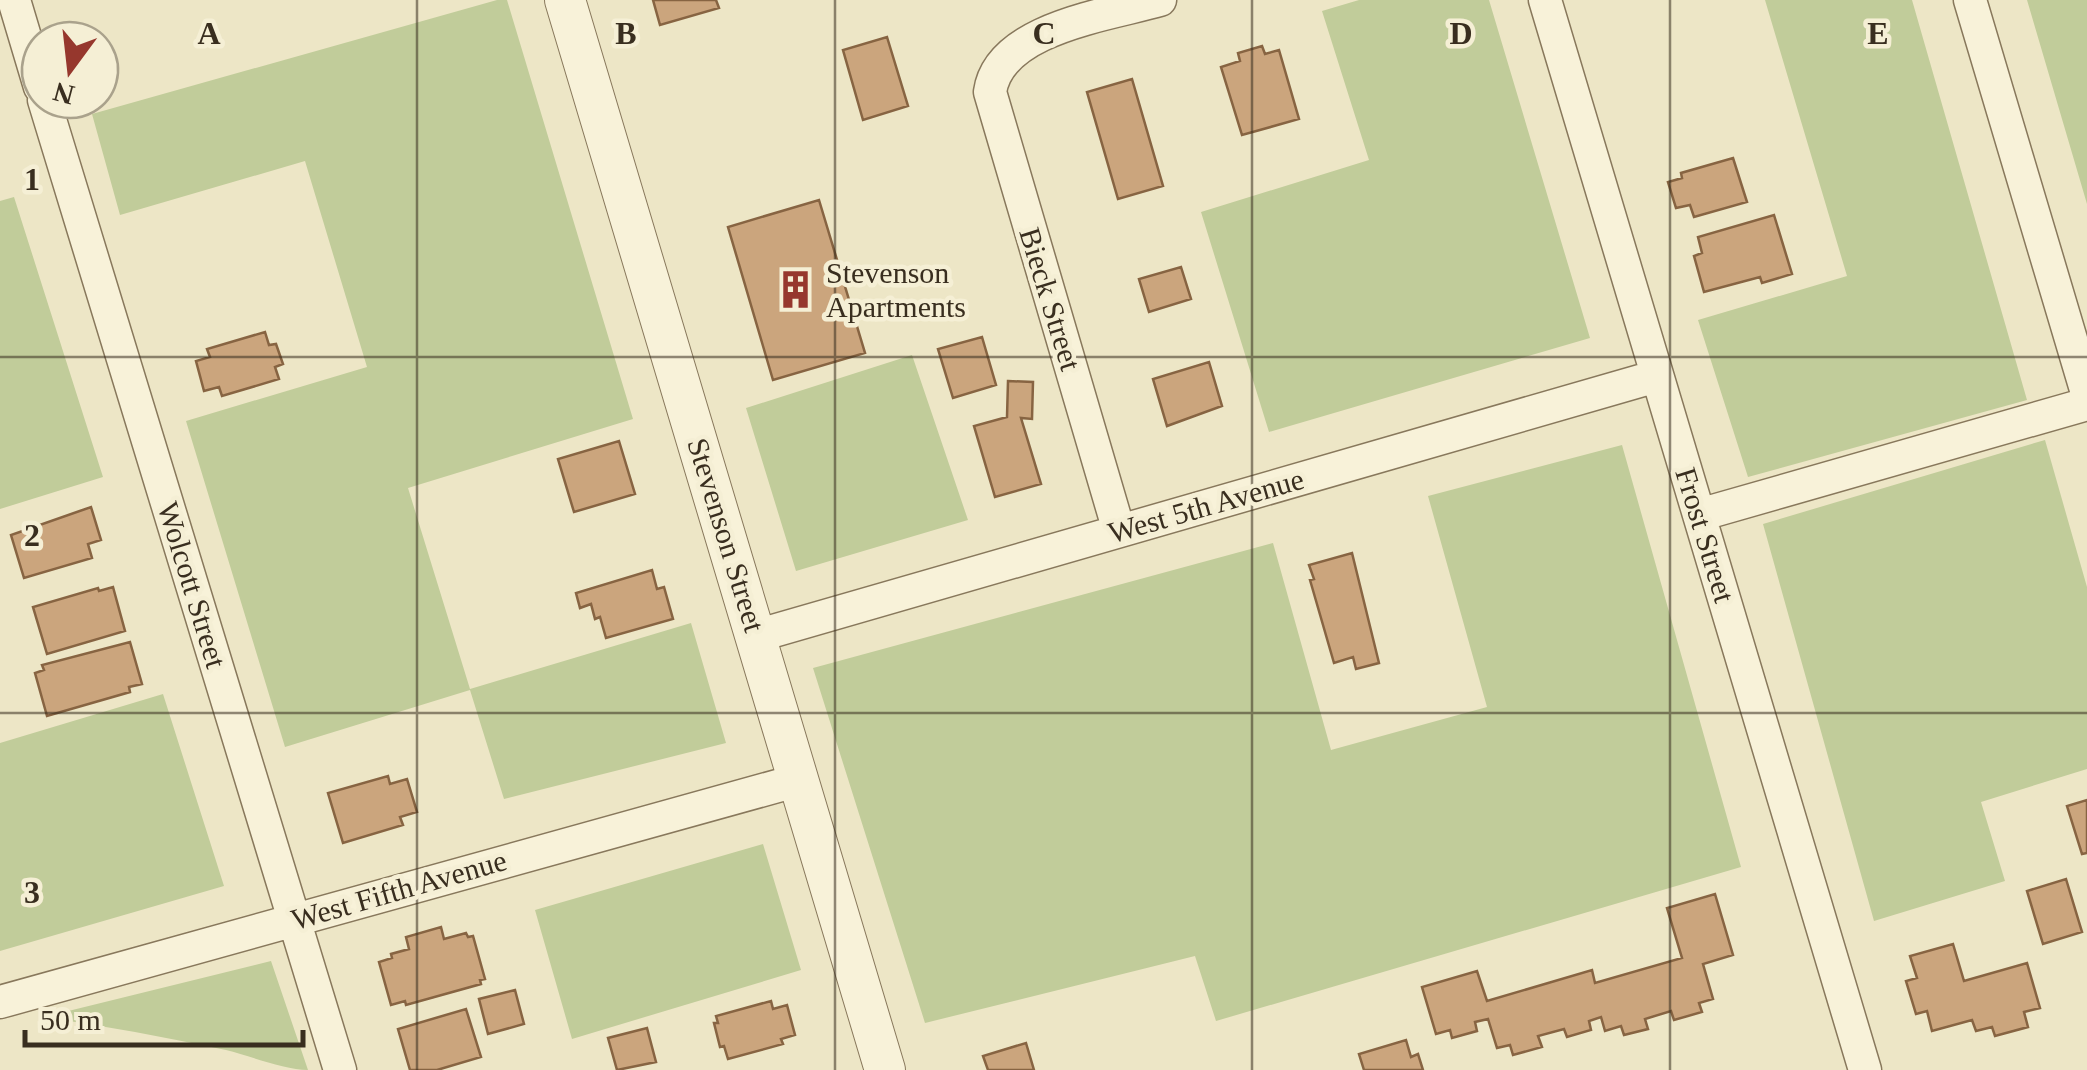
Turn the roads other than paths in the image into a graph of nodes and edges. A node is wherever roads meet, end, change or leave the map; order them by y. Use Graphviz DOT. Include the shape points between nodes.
graph roads {
  1 [pos="565,0"];
  2 [pos="1160,0"];
  3 [pos="1545,0"];
  4 [pos="1970,0"];
  5 [pos="50,120"];
  6 [pos="1657,376"];
  7 [pos="2087,392"];
  8 [pos="2087,404"];
  9 [pos="1699,516"];
  10 [pos="1119,531"];
  11 [pos="756,636"];
  12 [pos="799,780"];
  13 [pos="294,920"];
  14 [pos="0,1002"];
  15 [pos="340,1070"];
  16 [pos="885,1070"];
  17 [pos="1865,1070"];
  1 -- 11 [label="street, Stevenson Street"];
  2 -- 10 [label="street, Bieck Street" via="1017,46 990,87"];
  3 -- 6 [label="street, Frost Street"];
  4 -- 7 [label="street"];
  5 -- 13 [label="street, Wolcott Street"];
  6 -- 9 [label="street, Frost Street"];
  6 -- 10 [label="street, West 5th Avenue"];
  8 -- 9 [label="street"];
  9 -- 17 [label="street, Frost Street"];
  10 -- 11 [label="street, West 5th Avenue"];
  11 -- 12 [label="street, Stevenson Street"];
  12 -- 13 [label="street, West Fifth Avenue"];
  12 -- 16 [label="street, Stevenson Street"];
  13 -- 14 [label="street, West Fifth Avenue"];
  13 -- 15 [label="street, Wolcott Street"];
}
